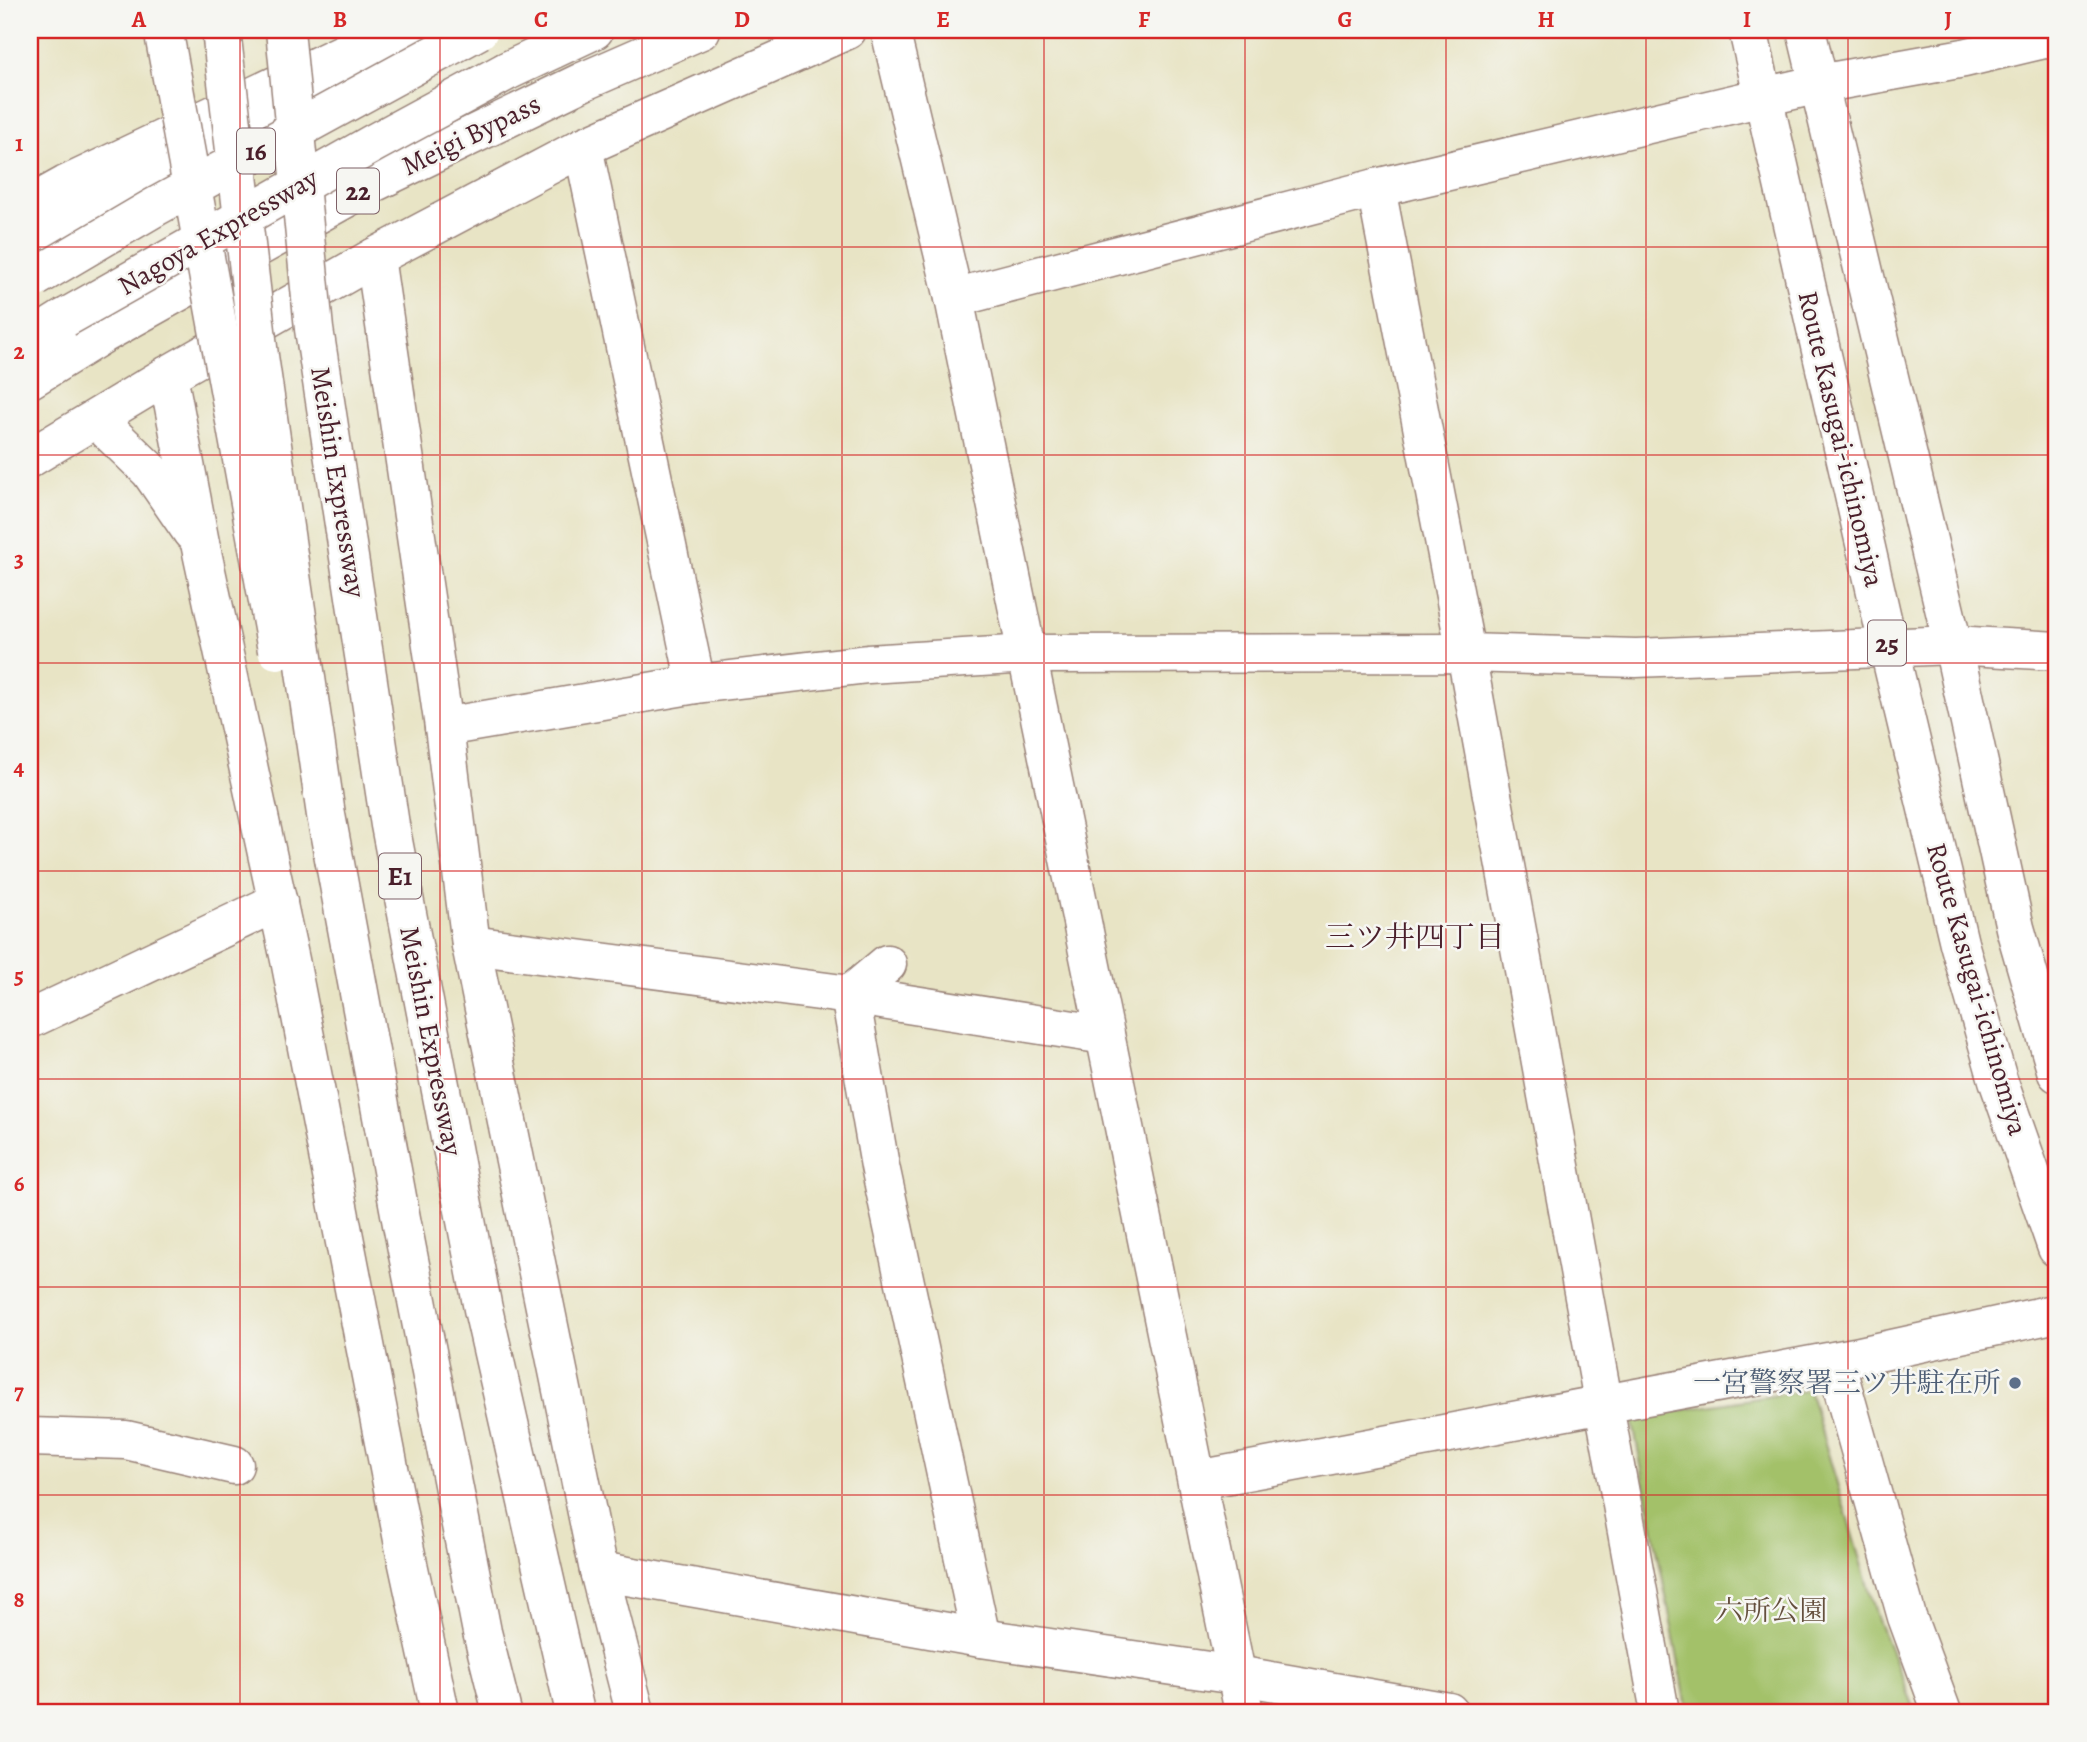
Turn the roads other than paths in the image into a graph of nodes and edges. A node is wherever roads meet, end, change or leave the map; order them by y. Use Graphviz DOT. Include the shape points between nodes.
graph roads {
  1 [pos="221,30"];
  2 [pos="285,30"];
  3 [pos="392,30"];
  4 [pos="440,30"];
  5 [pos="480,30"];
  6 [pos="594,30"];
  7 [pos="701,30"];
  8 [pos="847,30"];
  9 [pos="890,30"];
  10 [pos="1748,30"];
  11 [pos="1806,30"];
  12 [pos="163,32"];
  13 [pos="2057,36"];
  14 [pos="1819,84"];
  15 [pos="1763,98"];
  16 [pos="583,147"];
  17 [pos="1376,188"];
  18 [pos="30,205"];
  19 [pos="30,248"];
  20 [pos="375,257"];
  21 [pos="30,281"];
  22 [pos="954,298"];
  23 [pos="30,340"];
  24 [pos="168,375"];
  25 [pos="30,379"];
  26 [pos="97,419"];
  27 [pos="30,458"];
  28 [pos="200,543"];
  29 [pos="1953,645"];
  30 [pos="1889,649"];
  31 [pos="2057,651"];
  32 [pos="1466,653"];
  33 [pos="1028,654"];
  34 [pos="696,684"];
  35 [pos="444,727"];
  36 [pos="326,815"];
  37 [pos="278,902"];
  38 [pos="471,945"];
  39 [pos="887,964"];
  40 [pos="850,995"];
  41 [pos="30,1019"];
  42 [pos="1105,1035"];
  43 [pos="2057,1073"];
  44 [pos="2057,1248"];
  45 [pos="2057,1313"];
  46 [pos="1835,1361"];
  47 [pos="1605,1404"];
  48 [pos="30,1437"];
  49 [pos="234,1465"];
  50 [pos="1198,1480"];
  51 [pos="599,1571"];
  52 [pos="981,1638"];
  53 [pos="1236,1675"];
  54 [pos="440,1712"];
  55 [pos="502,1712"];
  56 [pos="575,1712"];
  57 [pos="635,1712"];
  58 [pos="1244,1712"];
  59 [pos="1449,1712"];
  60 [pos="1660,1712"];
  61 [pos="1942,1712"];
  1 -- 36 [label="main road, Meishin Expressway / E1, bridge" via="259,356"];
  2 -- 56 [label="main road, Meishin Expressway / E1, bridge" via="314,329 390,825 483,1309"];
  3 -- 18 [label="main road"];
  4 -- 19 [label="main road"];
  5 -- 21 [label="main road, Nagoya Expressway / 16, bridge" via="155,207"];
  6 -- 23 [label="main road, Nagoya Expressway, bridge" via="374,143"];
  7 -- 25 [label="main road, Meigi Bypass / 22" via="373,183"];
  8 -- 16 [label="main road"];
  9 -- 22 [label="main road"];
  10 -- 15 [label="main road, Route Kasugai-ichinomiya / 25"];
  11 -- 14 [label="main road, Route Kasugai-ichinomiya / 25"];
  12 -- 36 [label="main road, bridge" via="297,756"];
  13 -- 14 [label="main road"];
  14 -- 15 [label="main road"];
  14 -- 29 [label="main road, Route Kasugai-ichinomiya / 25"];
  15 -- 17 [label="main road"];
  15 -- 30 [label="main road, Route Kasugai-ichinomiya / 25"];
  16 -- 20 [label="main road"];
  16 -- 34 [label="main road"];
  17 -- 22 [label="main road"];
  17 -- 32 [label="main road"];
  20 -- 24 [label="main road"];
  20 -- 35 [label="main road"];
  22 -- 33 [label="main road"];
  24 -- 26 [label="main road"];
  24 -- 28 [label="main road"];
  26 -- 27 [label="main road"];
  26 -- 28 [label="main road" via="150,471"];
  28 -- 37 [label="main road"];
  29 -- 30 [label="main road"];
  29 -- 31 [label="main road"];
  29 -- 43 [label="main road, Route Kasugai-ichinomiya / 25" via="2015,928"];
  30 -- 32 [label="main road" via="1636,658"];
  30 -- 44 [label="main road, Route Kasugai-ichinomiya / 25" via="1959,943 1998,1080"];
  32 -- 33 [label="main road"];
  32 -- 47 [label="main road"];
  33 -- 34 [label="main road" via="868,664"];
  33 -- 42 [label="main road"];
  34 -- 35 [label="main road"];
  35 -- 38 [label="main road"];
  36 -- 55 [label="main road, Meishin Expressway / E1, bridge" via="474,1591"];
  37 -- 41 [label="main road"];
  37 -- 54 [label="main road"];
  38 -- 40 [label="main road"];
  38 -- 51 [label="main road"];
  39 -- 40 [label="main road"];
  40 -- 42 [label="main road"];
  40 -- 52 [label="main road" via="880,1166"];
  42 -- 50 [label="main road"];
  45 -- 46 [label="main road"];
  46 -- 47 [label="main road"];
  46 -- 61 [label="main road" via="1908,1617"];
  47 -- 50 [label="main road"];
  47 -- 60 [label="main road"];
  48 -- 49 [label="main road" via="126,1440"];
  50 -- 53 [label="main road"];
  51 -- 52 [label="main road"];
  51 -- 57 [label="main road"];
  52 -- 53 [label="main road"];
  53 -- 58 [label="main road"];
  53 -- 59 [label="main road"];
}
